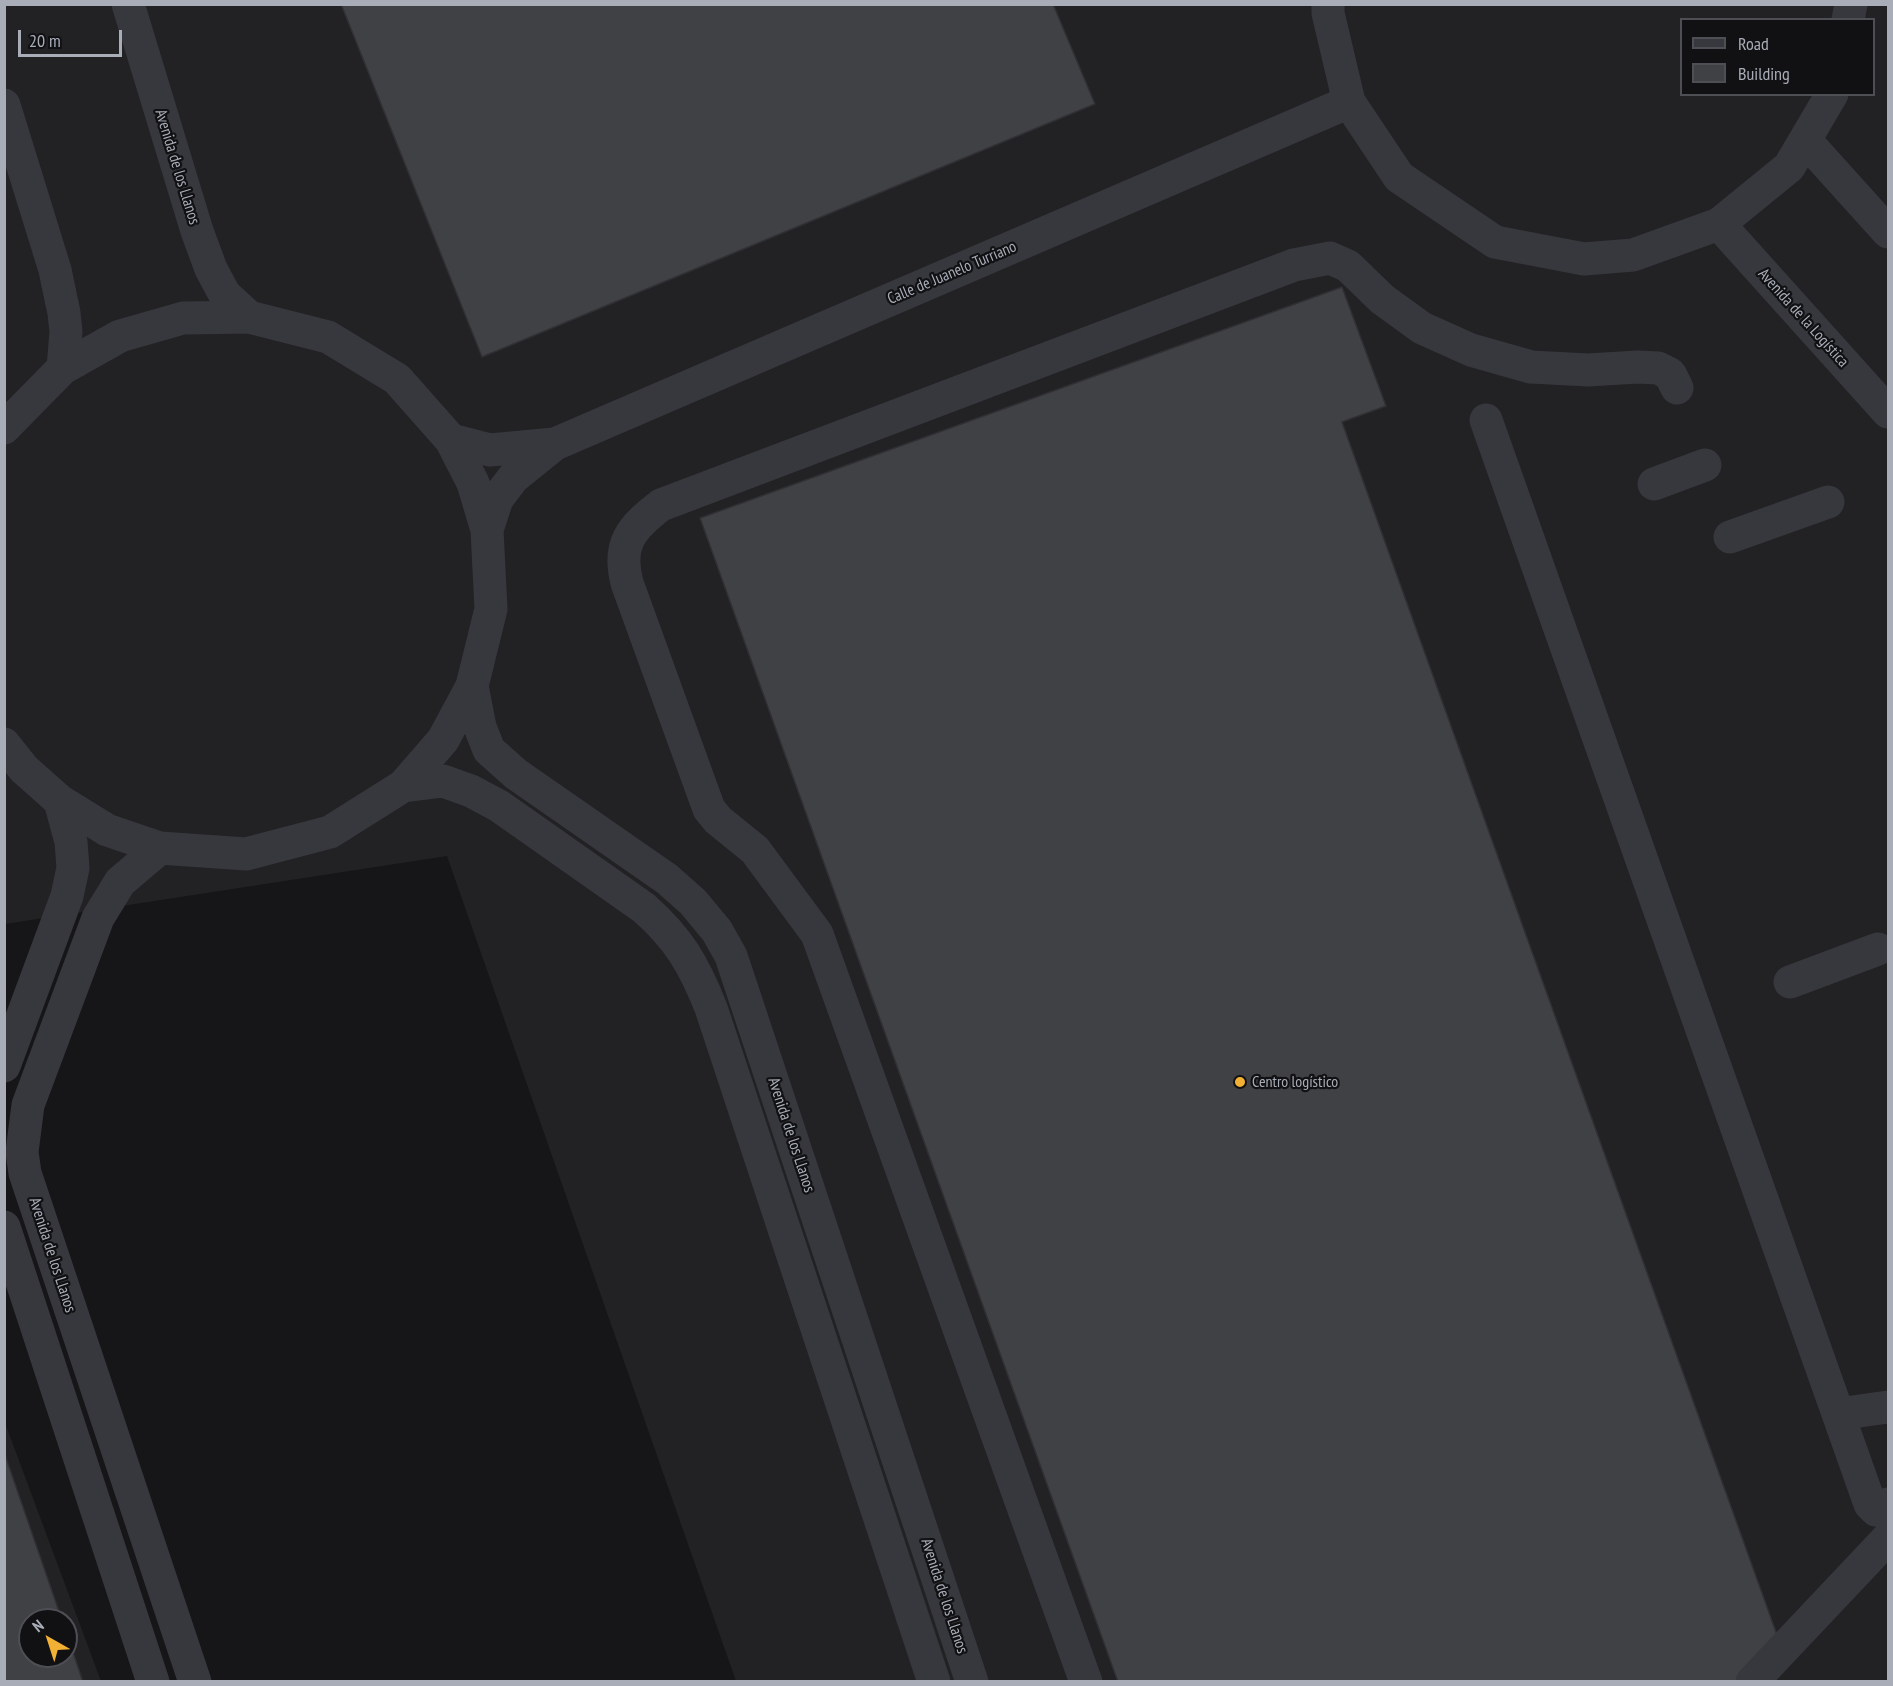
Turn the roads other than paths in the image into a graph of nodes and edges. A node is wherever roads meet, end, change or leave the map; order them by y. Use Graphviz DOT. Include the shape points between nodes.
graph roads {
  1 [pos="128,4"];
  2 [pos="1328,4"];
  3 [pos="1831,96"];
  4 [pos="1349,102"];
  5 [pos="4,105"];
  6 [pos="1804,140"];
  7 [pos="1719,224"];
  8 [pos="1888,232"];
  9 [pos="249,317"];
  10 [pos="63,368"];
  11 [pos="1677,388"];
  12 [pos="1888,412"];
  13 [pos="1486,420"];
  14 [pos="4,428"];
  15 [pos="451,440"];
  16 [pos="555,444"];
  17 [pos="1705,465"];
  18 [pos="1654,484"];
  19 [pos="1828,502"];
  20 [pos="487,530"];
  21 [pos="1731,537"];
  22 [pos="472,686"];
  23 [pos="4,744"];
  24 [pos="403,786"];
  25 [pos="60,801"];
  26 [pos="160,848"];
  27 [pos="1878,949"];
  28 [pos="1790,982"];
  29 [pos="4,1066"];
  30 [pos="4,1227"];
  31 [pos="1888,1407"];
  32 [pos="1838,1414"];
  33 [pos="1879,1504"];
  34 [pos="1888,1538"];
  35 [pos="153,1682"];
  36 [pos="195,1682"];
  37 [pos="934,1682"];
  38 [pos="972,1682"];
  39 [pos="1086,1682"];
  40 [pos="1752,1682"];
  1 -- 9 [label="street, Avenida de los Llanos" via="211,269 225,295"];
  2 -- 4 [label="street"];
  3 -- 6 [label="street"];
  4 -- 7 [label="street" via="1399,177 1495,242 1584,259 1633,255"];
  4 -- 16 [label="street, Calle de Juanelo Turriano"];
  5 -- 10 [label="street" via="55,270 66,332"];
  6 -- 7 [label="street" via="1789,167"];
  6 -- 8 [label="street"];
  7 -- 12 [label="street, Avenida de la Logística"];
  9 -- 10 [label="street" via="183,318 120,336"];
  9 -- 15 [label="street" via="328,336 397,379"];
  10 -- 14 [label="street"];
  11 -- 39 [label="street" via="1670,374 1658,368 1531,367 1471,350 1422,328 1382,299 1348,266 1330,258 1294,265 661,505 639,522 626,543 622,565 627,584 709,809 755,850 817,934"];
  13 -- 32 [label="street"];
  15 -- 16 [label="street, Calle de Juanelo Turriano" via="490,450"];
  15 -- 20 [label="street" via="473,483"];
  16 -- 20 [label="street, Calle de Juanelo Turriano" via="513,478 497,500"];
  17 -- 18 [label="street"];
  19 -- 21 [label="street"];
  20 -- 22 [label="street" via="491,609"];
  22 -- 24 [label="street" via="443,740"];
  22 -- 38 [label="street, Avenida de los Llanos" via="489,750 516,774 667,879 693,902 731,956"];
  23 -- 25 [label="street" via="24,769"];
  24 -- 26 [label="street" via="330,832 246,854"];
  24 -- 37 [label="street" via="443,781 499,806 644,908 666,927 699,977"];
  25 -- 26 [label="street" via="107,830"];
  25 -- 29 [label="street" via="73,868 67,896"];
  26 -- 36 [label="street, Avenida de los Llanos" via="120,882 98,918 28,1105 22,1152 25,1173"];
  27 -- 28 [label="street"];
  30 -- 35 [label="street"];
  31 -- 32 [label="street"];
  32 -- 33 [label="street"];
  34 -- 40 [label="street"];
}
